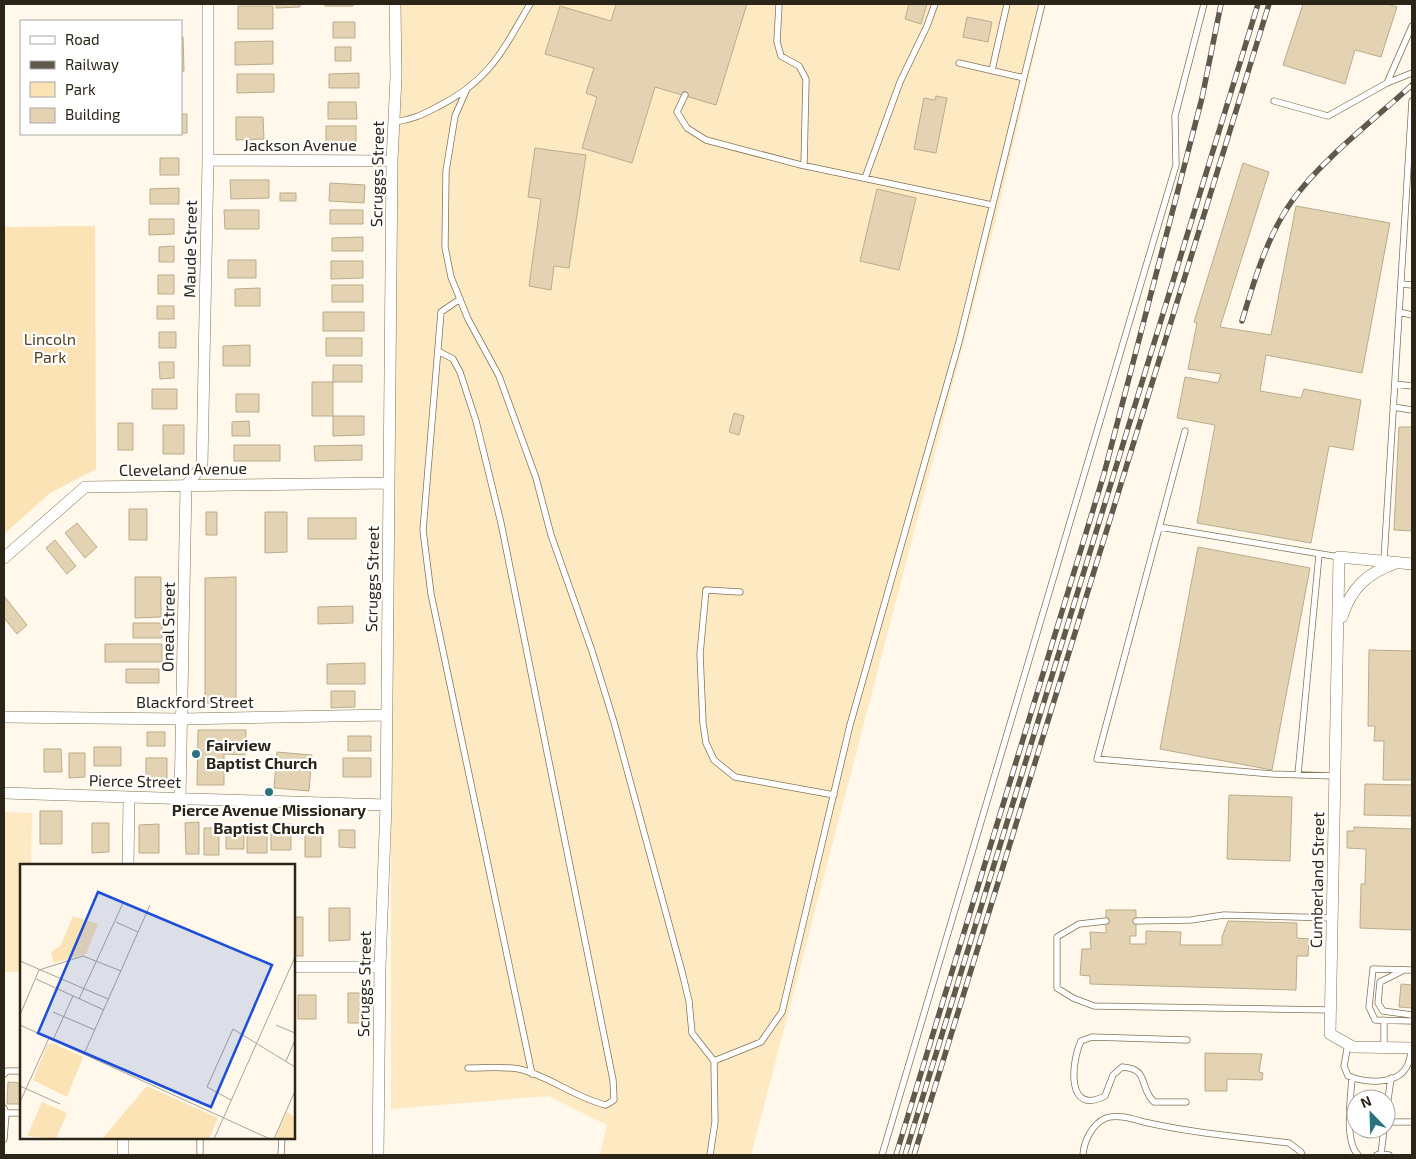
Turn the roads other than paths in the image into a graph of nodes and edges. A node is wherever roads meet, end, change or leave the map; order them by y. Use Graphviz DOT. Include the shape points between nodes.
graph roads {
  1 [pos="395,4"];
  2 [pos="530,4"];
  3 [pos="779,4"];
  4 [pos="935,4"];
  5 [pos="1008,4"];
  6 [pos="1042,4"];
  7 [pos="1204,4"];
  8 [pos="208,7"];
  9 [pos="1412,26"];
  10 [pos="959,63"];
  11 [pos="992,70"];
  12 [pos="1412,72"];
  13 [pos="1024,78"];
  14 [pos="1387,83"];
  15 [pos="466,90"];
  16 [pos="685,96"];
  17 [pos="1274,101"];
  18 [pos="1412,101"];
  19 [pos="394,122"];
  20 [pos="208,160"];
  21 [pos="392,162"];
  22 [pos="804,165"];
  23 [pos="865,178"];
  24 [pos="992,205"];
  25 [pos="1401,284"];
  26 [pos="1412,285"];
  27 [pos="460,299"];
  28 [pos="1399,312"];
  29 [pos="1412,315"];
  30 [pos="438,351"];
  31 [pos="1395,384"];
  32 [pos="1412,386"];
  33 [pos="1393,407"];
  34 [pos="1412,410"];
  35 [pos="1186,431"];
  36 [pos="389,483"];
  37 [pos="186,486"];
  38 [pos="1160,527"];
  39 [pos="1319,555"];
  40 [pos="1339,557"];
  41 [pos="4,558"];
  42 [pos="1384,560"];
  43 [pos="1398,562"];
  44 [pos="1412,564"];
  45 [pos="740,592"];
  46 [pos="1337,641"];
  47 [pos="387,715"];
  48 [pos="4,717"];
  49 [pos="183,719"];
  50 [pos="1298,774"];
  51 [pos="1335,776"];
  52 [pos="4,793"];
  53 [pos="834,795"];
  54 [pos="129,798"];
  55 [pos="180,798"];
  56 [pos="386,805"];
  57 [pos="128,864"];
  58 [pos="1333,918"];
  59 [pos="1106,921"];
  60 [pos="1136,921"];
  61 [pos="295,967"];
  62 [pos="380,967"];
  63 [pos="1409,970"];
  64 [pos="1330,1010"];
  65 [pos="1412,1015"];
  66 [pos="1384,1020"];
  67 [pos="1412,1021"];
  68 [pos="1187,1040"];
  69 [pos="1348,1044"];
  70 [pos="1384,1047"];
  71 [pos="1412,1048"];
  72 [pos="714,1062"];
  73 [pos="468,1068"];
  74 [pos="20,1071"];
  75 [pos="4,1074"];
  76 [pos="532,1074"];
  77 [pos="1352,1077"];
  78 [pos="1391,1078"];
  79 [pos="1389,1089"];
  80 [pos="1186,1102"];
  81 [pos="5,1110"];
  82 [pos="20,1113"];
  83 [pos="1396,1122"];
  84 [pos="1412,1122"];
  85 [pos="4,1138"];
  86 [pos="123,1139"];
  87 [pos="200,1139"];
  88 [pos="282,1139"];
  89 [pos="1382,1139"];
  90 [pos="1379,1154"];
  91 [pos="123,1155"];
  92 [pos="200,1155"];
  93 [pos="281,1155"];
  94 [pos="378,1155"];
  95 [pos="710,1155"];
  96 [pos="882,1155"];
  97 [pos="1083,1155"];
  98 [pos="1302,1155"];
  99 [pos="1358,1155"];
  100 [pos="1389,1155"];
  1 -- 19 [label="street, Scruggs Street"];
  2 -- 15 [label="lane" via="486,74"];
  3 -- 22 [label="lane" via="777,42 781,56 799,66 806,79"];
  4 -- 23 [label="lane" via="900,82"];
  5 -- 11 [label="lane"];
  6 -- 13 [label="lane"];
  7 -- 96 [label="lane" via="1175,116 1176,165"];
  8 -- 20 [label="street, Maude Street"];
  9 -- 14 [label="lane"];
  10 -- 11 [label="lane"];
  11 -- 13 [label="lane"];
  12 -- 14 [label="lane"];
  13 -- 24 [label="lane"];
  14 -- 17 [label="lane" via="1328,116"];
  15 -- 19 [label="lane" via="412,120"];
  15 -- 27 [label="lane" via="455,116 446,171 444,215 445,246"];
  16 -- 22 [label="lane" via="677,112 687,128 706,140"];
  18 -- 25 [label="lane"];
  19 -- 21 [label="street, Scruggs Street"];
  20 -- 21 [label="street, Jackson Avenue"];
  20 -- 37 [label="street, Maude Street" via="202,466"];
  21 -- 36 [label="street, Scruggs Street"];
  22 -- 23 [label="lane"];
  23 -- 24 [label="lane"];
  24 -- 53 [label="lane" via="956,352 850,725"];
  25 -- 26 [label="lane"];
  25 -- 28 [label="lane"];
  27 -- 30 [label="lane" via="441,312"];
  27 -- 72 [label="lane" via="499,376 536,478 551,535 614,722 682,972 692,1033"];
  28 -- 29 [label="lane"];
  28 -- 31 [label="lane"];
  30 -- 76 [label="lane" via="423,530 431,594"];
  30 -- 76 [label="lane" via="453,359 460,372 476,421 498,513 613,1080 614,1100 606,1105 590,1101"];
  31 -- 32 [label="lane"];
  31 -- 33 [label="lane"];
  33 -- 34 [label="lane"];
  33 -- 42 [label="lane"];
  35 -- 38 [label="lane"];
  36 -- 37 [label="street, Cleveland Avenue"];
  36 -- 47 [label="street, Scruggs Street"];
  37 -- 41 [label="street, Cleveland Avenue" via="85,487"];
  37 -- 49 [label="street, Oneal Street"];
  38 -- 39 [label="lane"];
  38 -- 50 [label="lane" via="1097,759"];
  39 -- 40 [label="lane"];
  39 -- 50 [label="lane"];
  40 -- 42 [label="street"];
  40 -- 46 [label="street, Cumberland Street"];
  42 -- 43 [label="street"];
  43 -- 44 [label="street"];
  43 -- 46 [label="street, Cumberland Street" via="1371,572 1356,587 1347,601"];
  45 -- 53 [label="lane" via="706,590 700,654 706,743 714,760 735,777"];
  46 -- 51 [label="street, Cumberland Street"];
  47 -- 49 [label="street, Blackford Street"];
  47 -- 56 [label="street, Scruggs Street"];
  48 -- 49 [label="street, Blackford Street"];
  49 -- 55 [label="street, Oneal Street"];
  50 -- 51 [label="lane"];
  51 -- 58 [label="street, Cumberland Street"];
  52 -- 54 [label="street, Pierce Street"];
  53 -- 72 [label="lane" via="782,1012 761,1042"];
  54 -- 55 [label="street, Pierce Street"];
  54 -- 57 [label="street"];
  55 -- 56 [label="street, Pierce Street"];
  56 -- 62 [label="street, Scruggs Street"];
  58 -- 60 [label="lane" via="1224,915 1191,920"];
  58 -- 64 [label="street, Cumberland Street"];
  59 -- 64 [label="lane" via="1079,924 1057,937 1057,988 1073,998 1094,1006"];
  61 -- 62 [label="street"];
  62 -- 94 [label="street, Scruggs Street"];
  63 -- 65 [label="lane" via="1380,982 1378,1004 1383,1011"];
  63 -- 66 [label="lane" via="1373,968 1369,1007 1375,1020"];
  64 -- 69 [label="street, Cumberland Street" via="1330,1034"];
  66 -- 67 [label="lane"];
  66 -- 70 [label="lane"];
  68 -- 80 [label="lane" via="1092,1037 1082,1041 1072,1070 1073,1084 1086,1099 1095,1101 1105,1096 1113,1075 1122,1067 1133,1068 1142,1074 1148,1096 1154,1102"];
  69 -- 70 [label="street" via="1353,1047"];
  69 -- 77 [label="lane" via="1344,1066 1348,1076"];
  70 -- 71 [label="street"];
  71 -- 78 [label="lane" via="1408,1065 1399,1076"];
  72 -- 95 [label="lane" via="715,1122"];
  73 -- 76 [label="lane" via="519,1069"];
  74 -- 75 [label="lane"];
  77 -- 78 [label="lane" via="1380,1081"];
  77 -- 99 [label="lane" via="1350,1136 1353,1150"];
  78 -- 79 [label="lane"];
  81 -- 82 [label="lane"];
  81 -- 85 [label="lane"];
  83 -- 84 [label="lane"];
  86 -- 91 [label="street"];
  87 -- 92 [label="lane"];
  88 -- 93 [label="lane"];
  89 -- 90 [label="lane"];
  90 -- 100 [label="lane"];
  97 -- 98 [label="lane" via="1094,1126 1107,1118 1124,1118 1192,1133 1289,1143"];
}
